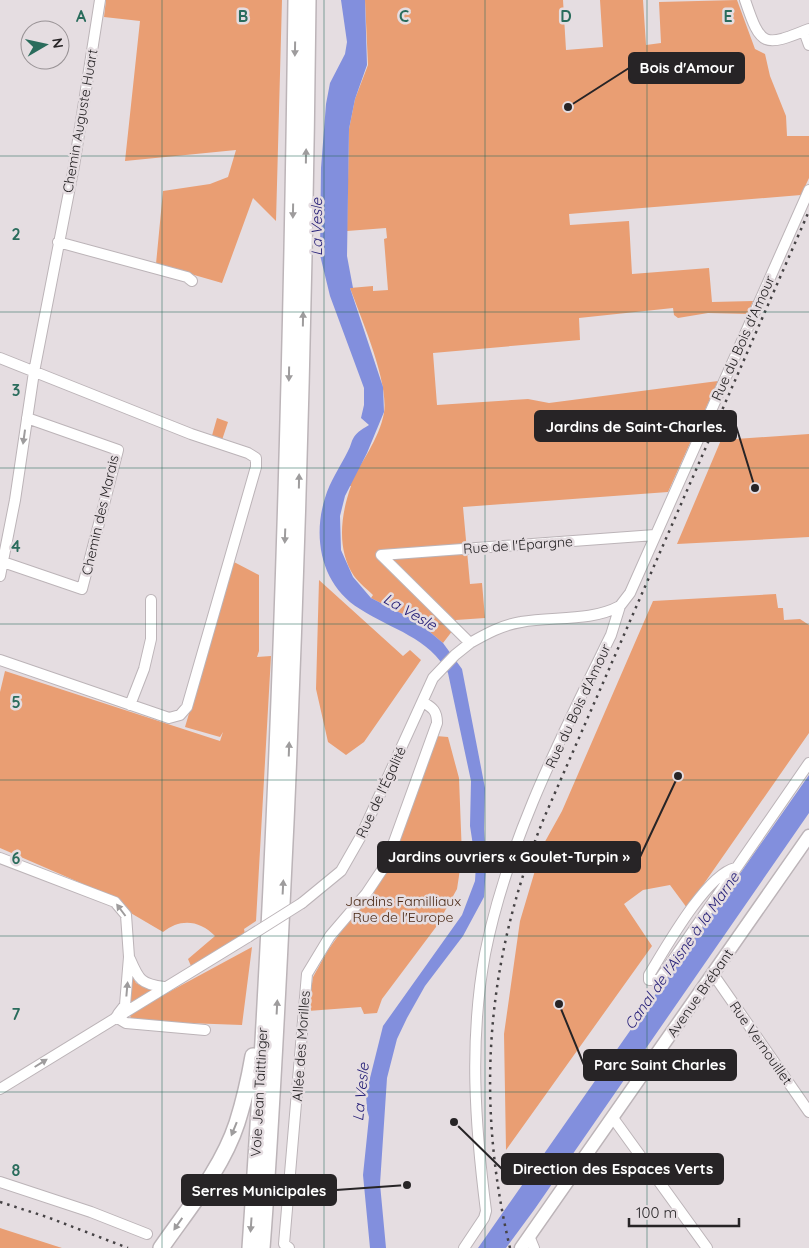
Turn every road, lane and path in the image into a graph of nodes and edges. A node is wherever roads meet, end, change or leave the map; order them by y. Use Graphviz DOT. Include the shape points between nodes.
graph roads {
  1 [pos="100,0"];
  2 [pos="296,0"];
  3 [pos="308,0"];
  4 [pos="745,0"];
  5 [pos="806,30"];
  6 [pos="809,45"];
  7 [pos="809,190"];
  8 [pos="58,242"];
  9 [pos="192,281"];
  10 [pos="0,358"];
  11 [pos="34,372"];
  12 [pos="27,418"];
  13 [pos="655,535"];
  14 [pos="3,562"];
  15 [pos="0,576"];
  16 [pos="151,600"];
  17 [pos="620,606"];
  18 [pos="470,643"];
  19 [pos="0,660"];
  20 [pos="423,702"];
  21 [pos="130,705"];
  22 [pos="809,763"];
  23 [pos="809,836"];
  24 [pos="0,858"];
  25 [pos="735,868"];
  26 [pos="129,957"];
  27 [pos="272,969"];
  28 [pos="713,974"];
  29 [pos="164,987"];
  30 [pos="264,996"];
  31 [pos="116,1017"];
  32 [pos="205,1030"];
  33 [pos="0,1089"];
  34 [pos="809,1112"];
  35 [pos="613,1118"];
  36 [pos="0,1182"];
  37 [pos="266,1195"];
  38 [pos="148,1234"];
  39 [pos="532,1242"];
  40 [pos="161,1248"];
  41 [pos="250,1248"];
  42 [pos="262,1248"];
  43 [pos="270,1248"];
  44 [pos="289,1248"];
  45 [pos="464,1248"];
  46 [pos="521,1248"];
  47 [pos="707,1248"];
  1 -- 8 [label="street, Chemin Auguste Huart" via="74,166"];
  2 -- 27 [label="highway, one-way" via="287,496"];
  27 -- 3 [label="highway, one-way" via="298,500"];
  4 -- 5 [label="street" via="755,29 767,40 776,41"];
  5 -- 6 [label="street"];
  7 -- 13 [label="street, Rue du Bois d'Amour"];
  8 -- 9 [label="street" via="188,277"];
  8 -- 11 [label="street, Chemin Auguste Huart"];
  10 -- 11 [label="street"];
  11 -- 12 [label="street"];
  11 -- 21 [label="street" via="256,458 187,707 180,715 169,718"];
  12 -- 14 [label="street, one-way"];
  12 -- 14 [label="street, Chemin des Marais" via="118,450 82,589"];
  13 -- 17 [label="street, Rue du Bois d'Amour" via="630,593"];
  13 -- 18 [label="street, Rue de l'Épargne" via="381,555"];
  14 -- 15 [label="street"];
  16 -- 21 [label="street" via="151,639"];
  17 -- 18 [label="street" via="586,616 520,622 494,630"];
  17 -- 45 [label="street, Rue du Bois d'Amour" via="611,635 515,847 489,938 478,1005 474,1088 476,1136 486,1210"];
  18 -- 20 [label="street, Rue de l'Égalité" via="433,678"];
  19 -- 21 [label="street"];
  20 -- 29 [label="street, Rue de l'Égalité, bridge" via="350,856 335,877 302,903"];
  20 -- 44 [label="street, Allée des Morilles" via="437,714 437,723 386,864 366,894 330,936 307,974 284,1244"];
  22 -- 25 [label="street"];
  23 -- 28 [label="main road, Avenue Brébant"];
  26 -- 24 [label="street, one-way" via="126,915 115,902"];
  25 -- 25 [label="street" via="658,980 649,980 677,930 712,882"];
  26 -- 29 [label="street" via="138,978 147,985"];
  31 -- 26 [label="street, one-way" via="125,1005"];
  27 -- 30 [label="highway, Voie Jean Taittinger"];
  37 -- 27 [label="highway, Voie Jean Taittinger, one-way"];
  28 -- 34 [label="street, Rue Vernouillet"];
  28 -- 35 [label="main road, Avenue Brébant"];
  29 -- 31 [label="street, Rue de l'Égalité"];
  30 -- 40 [label="highway, one-way" via="237,1124 214,1172"];
  30 -- 41 [label="highway, Voie Jean Taittinger, one-way"];
  31 -- 32 [label="street" via="126,1023"];
  33 -- 31 [label="street, Rue de l'Égalité, one-way"];
  35 -- 39 [label="main road, Avenue Brébant"];
  35 -- 47 [label="street"];
  36 -- 38 [label="street"];
  37 -- 42 [label="highway, Voie Jean Taittinger"];
  37 -- 43 [label="highway"];
  39 -- 46 [label="main road, Avenue Brébant"];
}
